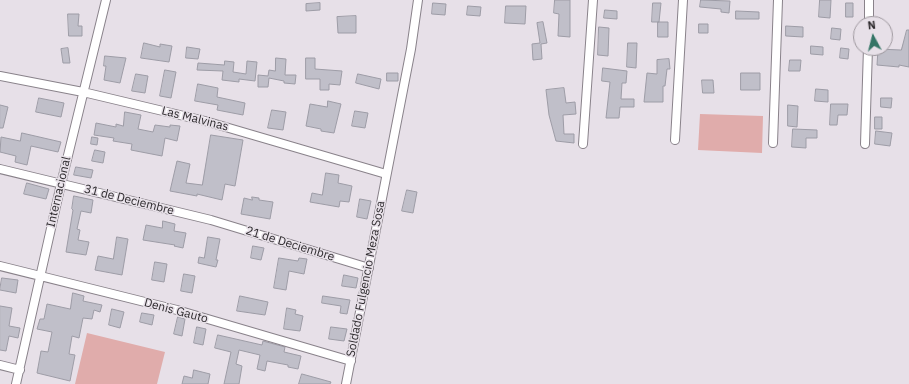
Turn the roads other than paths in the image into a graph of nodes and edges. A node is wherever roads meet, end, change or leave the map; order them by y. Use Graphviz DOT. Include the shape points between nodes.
graph roads {
  1 [pos="106,0"];
  2 [pos="418,0"];
  3 [pos="593,0"];
  4 [pos="683,0"];
  5 [pos="778,0"];
  6 [pos="870,0"];
  7 [pos="869,16"];
  8 [pos="868,56"];
  9 [pos="0,76"];
  10 [pos="83,92"];
  11 [pos="675,140"];
  12 [pos="773,142"];
  13 [pos="583,144"];
  14 [pos="865,144"];
  15 [pos="0,169"];
  16 [pos="386,174"];
  17 [pos="61,184"];
  18 [pos="211,220"];
  19 [pos="0,266"];
  20 [pos="369,268"];
  21 [pos="40,276"];
  22 [pos="351,361"];
  23 [pos="0,365"];
  24 [pos="20,370"];
  25 [pos="16,384"];
  26 [pos="346,384"];
  1 -- 10 [label="street, Internacional"];
  2 -- 16 [label="street, Soldado Fulgencio Meza Sosa" via="411,50"];
  3 -- 13 [label="street"];
  4 -- 11 [label="street"];
  5 -- 12 [label="street"];
  6 -- 7 [label="street"];
  8 -- 14 [label="street"];
  9 -- 10 [label="street, Las Malvinas"];
  10 -- 16 [label="street, Las Malvinas" via="212,123"];
  10 -- 17 [label="street, Internacional"];
  15 -- 17 [label="street, 31 de Deciembre"];
  16 -- 20 [label="street, Soldado Fulgencio Meza Sosa"];
  17 -- 18 [label="street, 31 de Deciembre"];
  17 -- 21 [label="street, Internacional"];
  18 -- 20 [label="street, 21 de Deciembre"];
  19 -- 21 [label="street, Denis Gauto"];
  20 -- 22 [label="street, Soldado Fulgencio Meza Sosa"];
  21 -- 22 [label="street, Denis Gauto" via="177,310"];
  21 -- 24 [label="street, Internacional"];
  22 -- 26 [label="street, Soldado Fulgencio Meza Sosa"];
  23 -- 24 [label="street"];
  24 -- 25 [label="street, Internacional"];
}
